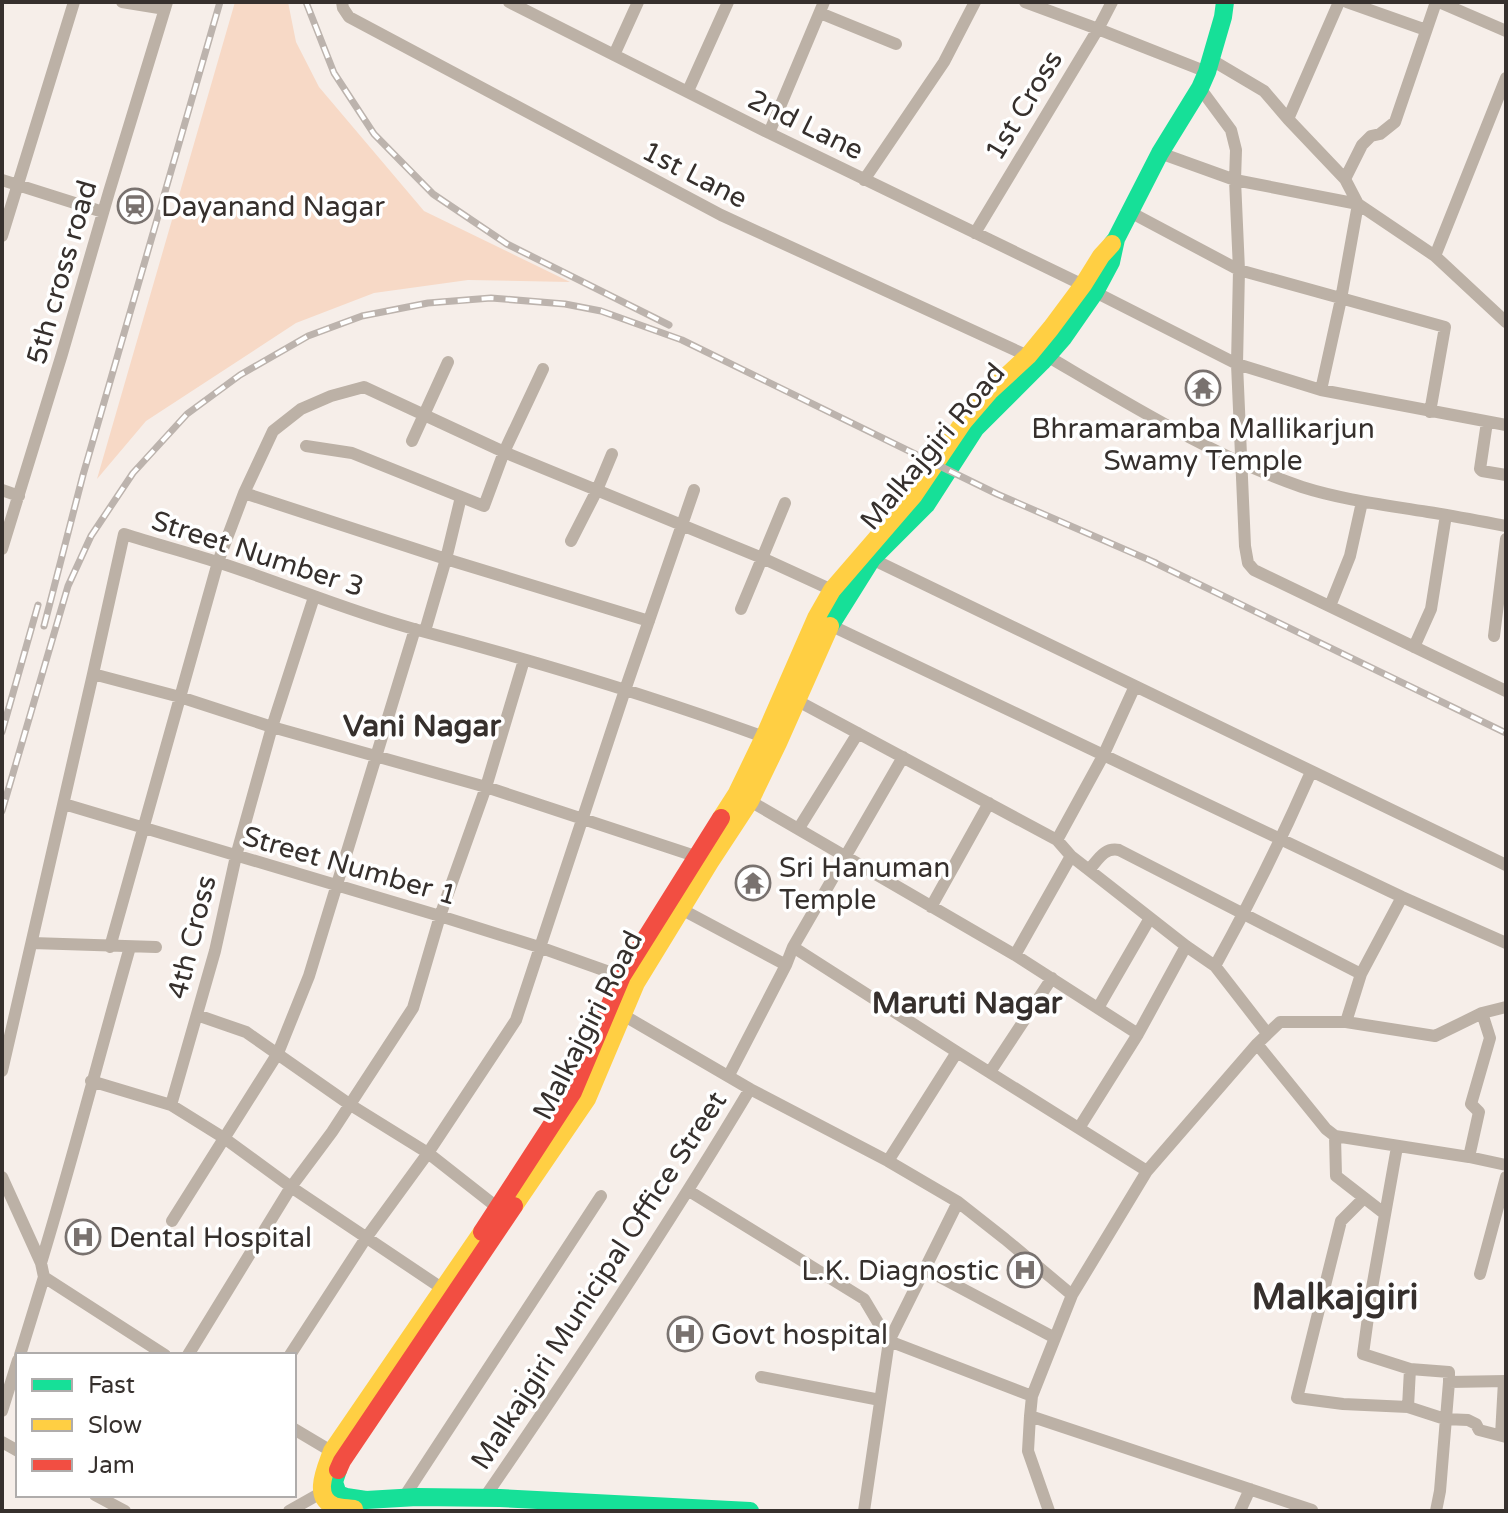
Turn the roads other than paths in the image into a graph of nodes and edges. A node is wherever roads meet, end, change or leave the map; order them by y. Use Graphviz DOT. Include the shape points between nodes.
graph roads {
  1 [pos="74,2"];
  2 [pos="122,2"];
  3 [pos="342,2"];
  4 [pos="509,2"];
  5 [pos="638,2"];
  6 [pos="728,2"];
  7 [pos="975,2"];
  8 [pos="1025,2"];
  9 [pos="1112,2"];
  10 [pos="1225,2"];
  11 [pos="1339,2"];
  12 [pos="1347,2"];
  13 [pos="1437,2"];
  14 [pos="166,6"];
  15 [pos="535,8"];
  16 [pos="822,8"];
  17 [pos="1098,29"];
  18 [pos="1426,30"];
  19 [pos="1506,31"];
  20 [pos="896,44"];
  21 [pos="614,55"];
  22 [pos="1206,73"];
  23 [pos="1506,78"];
  24 [pos="688,91"];
  25 [pos="1288,119"];
  26 [pos="769,133"];
  27 [pos="1160,153"];
  28 [pos="1345,179"];
  29 [pos="2,180"];
  30 [pos="864,180"];
  31 [pos="1235,180"];
  32 [pos="17,184"];
  33 [pos="1358,204"];
  34 [pos="103,212"];
  35 [pos="1130,212"];
  36 [pos="975,233"];
  37 [pos="2,236"];
  38 [pos="1435,256"];
  39 [pos="1239,270"];
  40 [pos="1089,288"];
  41 [pos="1341,299"];
  42 [pos="1506,322"];
  43 [pos="1028,356"];
  44 [pos="1047,356"];
  45 [pos="448,362"];
  46 [pos="1237,364"];
  47 [pos="543,369"];
  48 [pos="1321,390"];
  49 [pos="1430,412"];
  50 [pos="424,415"];
  51 [pos="1487,422"];
  52 [pos="1506,425"];
  53 [pos="412,441"];
  54 [pos="306,446"];
  55 [pos="504,452"];
  56 [pos="612,454"];
  57 [pos="1241,461"];
  58 [pos="1506,475"];
  59 [pos="2,490"];
  60 [pos="597,490"];
  61 [pos="694,490"];
  62 [pos="244,493"];
  63 [pos="19,496"];
  64 [pos="461,497"];
  65 [pos="1362,502"];
  66 [pos="785,503"];
  67 [pos="1446,515"];
  68 [pos="682,526"];
  69 [pos="1506,526"];
  70 [pos="1506,539"];
  71 [pos="571,541"];
  72 [pos="2,549"];
  73 [pos="762,558"];
  74 [pos="446,559"];
  75 [pos="872,559"];
  76 [pos="218,562"];
  77 [pos="832,590"];
  78 [pos="314,597"];
  79 [pos="1330,606"];
  80 [pos="741,609"];
  81 [pos="649,621"];
  82 [pos="830,625"];
  83 [pos="420,630"];
  84 [pos="1494,636"];
  85 [pos="1414,647"];
  86 [pos="524,660"];
  87 [pos="93,674"];
  88 [pos="1135,686"];
  89 [pos="625,690"];
  90 [pos="1506,691"];
  91 [pos="180,697"];
  92 [pos="796,700"];
  93 [pos="272,727"];
  94 [pos="858,733"];
  95 [pos="764,737"];
  96 [pos="375,756"];
  97 [pos="1103,756"];
  98 [pos="903,757"];
  99 [pos="1311,772"];
  100 [pos="486,787"];
  101 [pos="750,801"];
  102 [pos="989,803"];
  103 [pos="64,804"];
  104 [pos="583,818"];
  105 [pos="799,828"];
  106 [pos="143,829"];
  107 [pos="1057,840"];
  108 [pos="1281,840"];
  109 [pos="236,856"];
  110 [pos="847,856"];
  111 [pos="1071,856"];
  112 [pos="698,857"];
  113 [pos="1506,865"];
  114 [pos="1089,870"];
  115 [pos="336,885"];
  116 [pos="1402,897"];
  117 [pos="931,907"];
  118 [pos="681,909"];
  119 [pos="1244,914"];
  120 [pos="440,916"];
  121 [pos="1150,918"];
  122 [pos="32,943"];
  123 [pos="1506,943"];
  124 [pos="1186,946"];
  125 [pos="110,947"];
  126 [pos="130,947"];
  127 [pos="156,947"];
  128 [pos="539,947"];
  129 [pos="793,947"];
  130 [pos="1015,955"];
  131 [pos="786,965"];
  132 [pos="1215,966"];
  133 [pos="1361,974"];
  134 [pos="1052,978"];
  135 [pos="629,980"];
  136 [pos="1506,1007"];
  137 [pos="1098,1008"];
  138 [pos="615,1011"];
  139 [pos="1482,1013"];
  140 [pos="197,1015"];
  141 [pos="1346,1022"];
  142 [pos="1267,1033"];
  143 [pos="1138,1034"];
  144 [pos="1257,1044"];
  145 [pos="957,1052"];
  146 [pos="278,1053"];
  147 [pos="2,1071"];
  148 [pos="990,1072"];
  149 [pos="729,1075"];
  150 [pos="91,1081"];
  151 [pos="750,1089"];
  152 [pos="349,1104"];
  153 [pos="171,1105"];
  154 [pos="1079,1128"];
  155 [pos="1335,1136"];
  156 [pos="224,1138"];
  157 [pos="1397,1147"];
  158 [pos="428,1153"];
  159 [pos="1469,1157"];
  160 [pos="888,1161"];
  161 [pos="1506,1165"];
  162 [pos="1147,1171"];
  163 [pos="2,1177"];
  164 [pos="1506,1177"];
  165 [pos="291,1187"];
  166 [pos="689,1191"];
  167 [pos="601,1196"];
  168 [pos="1364,1198"];
  169 [pos="958,1202"];
  170 [pos="498,1208"];
  171 [pos="1385,1214"];
  172 [pos="172,1221"];
  173 [pos="1500,1221"];
  174 [pos="366,1238"];
  175 [pos="479,1248"];
  176 [pos="41,1263"];
  177 [pos="925,1269"];
  178 [pos="1480,1274"];
  179 [pos="44,1277"];
  180 [pos="443,1289"];
  181 [pos="1072,1295"];
  182 [pos="1055,1338"];
  183 [pos="889,1341"];
  184 [pos="21,1353"];
  185 [pos="162,1353"];
  186 [pos="189,1353"];
  187 [pos="291,1353"];
  188 [pos="16,1367"];
  189 [pos="1410,1369"];
  190 [pos="761,1377"];
  191 [pos="1505,1381"];
  192 [pos="1449,1382"];
  193 [pos="1032,1396"];
  194 [pos="880,1400"];
  195 [pos="1408,1407"];
  196 [pos="2,1411"];
  197 [pos="1030,1416"];
  198 [pos="1445,1419"];
  199 [pos="296,1430"];
  200 [pos="1504,1436"];
  201 [pos="338,1455"];
  202 [pos="328,1489"];
  203 [pos="1250,1489"];
  204 [pos="404,1497"];
  205 [pos="485,1497"];
  206 [pos="110,1503"];
  207 [pos="1312,1510"];
  208 [pos="125,1511"];
  209 [pos="289,1511"];
  210 [pos="381,1511"];
  211 [pos="750,1511"];
  212 [pos="864,1511"];
  213 [pos="1049,1511"];
  214 [pos="1240,1511"];
  215 [pos="1436,1511"];
  1 -- 32 [label="street"];
  2 -- 14 [label="street, 5th cross road"];
  3 -- 43 [label="street, 1st Lane" via="349,17 721,215"];
  4 -- 15 [label="street, 2nd Lane"];
  5 -- 21 [label="street"];
  6 -- 24 [label="street"];
  7 -- 30 [label="street" via="944,62"];
  8 -- 17 [label="street"];
  9 -- 17 [label="street, 1st Cross"];
  10 -- 22 [label="main road, Malkajgiri Road"];
  11 -- 25 [label="street"];
  12 -- 18 [label="street"];
  13 -- 18 [label="street"];
  13 -- 19 [label="street"];
  14 -- 34 [label="street, 5th cross road"];
  15 -- 21 [label="street, 2nd Lane"];
  16 -- 20 [label="street"];
  16 -- 26 [label="street"];
  17 -- 22 [label="street"];
  17 -- 36 [label="street, 1st Cross"];
  18 -- 28 [label="street" via="1395,122 1362,145"];
  21 -- 24 [label="street, 2nd Lane"];
  22 -- 25 [label="street" via="1264,91"];
  22 -- 27 [label="main road, Malkajgiri Road"];
  22 -- 31 [label="street" via="1235,140"];
  23 -- 38 [label="street"];
  24 -- 26 [label="street, 2nd Lane"];
  25 -- 28 [label="street"];
  26 -- 30 [label="street, 2nd Lane"];
  27 -- 31 [label="street"];
  27 -- 35 [label="main road, Malkajgiri Road"];
  28 -- 33 [label="street"];
  29 -- 32 [label="street"];
  30 -- 36 [label="street, 2nd Lane"];
  31 -- 33 [label="street"];
  31 -- 39 [label="street"];
  32 -- 34 [label="street"];
  32 -- 37 [label="street"];
  33 -- 38 [label="street"];
  33 -- 41 [label="street"];
  34 -- 63 [label="street, 5th cross road"];
  35 -- 39 [label="street"];
  35 -- 40 [label="main road, Malkajgiri Road" via="1101,256"];
  36 -- 40 [label="street, 2nd Lane"];
  38 -- 42 [label="street"];
  39 -- 41 [label="street"];
  39 -- 46 [label="street"];
  40 -- 43 [label="main road, Malkajgiri Road"];
  40 -- 44 [label="main road, Malkajgiri Road" via="1063,338"];
  40 -- 46 [label="street, 2nd Lane"];
  41 -- 48 [label="street"];
  41 -- 49 [label="street" via="1445,327"];
  43 -- 77 [label="main road, Malkajgiri Road" via="964,421 914,495"];
  44 -- 57 [label="street"];
  44 -- 75 [label="main road, Malkajgiri Road" via="975,429 926,505"];
  45 -- 50 [label="street"];
  46 -- 48 [label="street, 2nd Lane"];
  46 -- 57 [label="street"];
  47 -- 55 [label="street"];
  48 -- 49 [label="street, 2nd Lane"];
  49 -- 51 [label="street, 2nd Lane"];
  50 -- 53 [label="street"];
  50 -- 55 [label="street"];
  50 -- 62 [label="street" via="364,387 301,409 273,431"];
  51 -- 52 [label="street, 2nd Lane"];
  51 -- 58 [label="street" via="1480,469"];
  54 -- 64 [label="street" via="352,453"];
  55 -- 60 [label="street"];
  55 -- 64 [label="street" via="484,506"];
  56 -- 60 [label="street"];
  57 -- 65 [label="street" via="1300,486"];
  57 -- 79 [label="street" via="1248,563"];
  59 -- 63 [label="street"];
  60 -- 68 [label="street"];
  60 -- 71 [label="street"];
  61 -- 68 [label="street"];
  62 -- 74 [label="street"];
  62 -- 76 [label="street"];
  63 -- 72 [label="street, 5th cross road"];
  64 -- 74 [label="street"];
  65 -- 67 [label="street"];
  65 -- 79 [label="street" via="1350,556"];
  66 -- 73 [label="street"];
  67 -- 69 [label="street"];
  67 -- 85 [label="street" via="1431,609"];
  68 -- 73 [label="street"];
  68 -- 81 [label="street"];
  70 -- 84 [label="street"];
  73 -- 77 [label="street"];
  73 -- 80 [label="street"];
  74 -- 81 [label="street"];
  74 -- 83 [label="street"];
  75 -- 82 [label="main road, Malkajgiri Road"];
  75 -- 88 [label="street"];
  76 -- 78 [label="street, Street Number 3"];
  76 -- 87 [label="street, Street Number 3" via="124,534"];
  76 -- 91 [label="street"];
  77 -- 95 [label="main road, Malkajgiri Road"];
  78 -- 83 [label="street, Street Number 3"];
  78 -- 93 [label="street, 4th Cross"];
  79 -- 85 [label="street"];
  81 -- 89 [label="street"];
  82 -- 92 [label="main road, Malkajgiri Road"];
  82 -- 97 [label="street"];
  83 -- 86 [label="street, Street Number 3"];
  83 -- 96 [label="street"];
  85 -- 90 [label="street"];
  86 -- 89 [label="street, Street Number 3"];
  86 -- 100 [label="street"];
  87 -- 91 [label="street"];
  87 -- 103 [label="street, Street Number 3"];
  88 -- 97 [label="street"];
  88 -- 99 [label="street"];
  89 -- 95 [label="street, Street Number 3"];
  89 -- 104 [label="street"];
  91 -- 93 [label="street"];
  91 -- 106 [label="street"];
  92 -- 94 [label="street"];
  92 -- 101 [label="main road, Malkajgiri Road"];
  93 -- 96 [label="street"];
  93 -- 109 [label="street, 4th Cross"];
  94 -- 98 [label="street"];
  94 -- 105 [label="street"];
  95 -- 112 [label="main road, Malkajgiri Road"];
  96 -- 100 [label="street"];
  96 -- 115 [label="street"];
  97 -- 107 [label="street"];
  97 -- 108 [label="street"];
  98 -- 102 [label="street"];
  98 -- 110 [label="street"];
  99 -- 108 [label="street"];
  99 -- 113 [label="street"];
  100 -- 104 [label="street"];
  100 -- 120 [label="street"];
  101 -- 105 [label="street"];
  101 -- 118 [label="main road, Malkajgiri Road"];
  102 -- 107 [label="street"];
  102 -- 117 [label="street"];
  103 -- 106 [label="street, Street Number 1"];
  103 -- 122 [label="street, Street Number 3"];
  104 -- 112 [label="street"];
  104 -- 128 [label="street"];
  105 -- 110 [label="street"];
  106 -- 109 [label="street, Street Number 1"];
  106 -- 125 [label="street"];
  107 -- 111 [label="street"];
  108 -- 116 [label="street"];
  108 -- 119 [label="street"];
  109 -- 115 [label="street, Street Number 1"];
  109 -- 140 [label="street, 4th Cross"];
  110 -- 117 [label="street"];
  110 -- 129 [label="street"];
  111 -- 114 [label="street"];
  111 -- 130 [label="street"];
  112 -- 135 [label="main road, Malkajgiri Road" via="668,901"];
  114 -- 119 [label="street" via="1106,851 1119,850"];
  114 -- 121 [label="street"];
  115 -- 120 [label="street, Street Number 1"];
  115 -- 146 [label="street" via="309,976"];
  116 -- 123 [label="street"];
  116 -- 133 [label="street"];
  117 -- 130 [label="street"];
  118 -- 131 [label="street"];
  118 -- 135 [label="main road, Malkajgiri Road"];
  119 -- 132 [label="street"];
  119 -- 133 [label="street"];
  120 -- 128 [label="street, Street Number 1"];
  120 -- 152 [label="street" via="413,1008"];
  121 -- 124 [label="street"];
  121 -- 137 [label="street"];
  122 -- 125 [label="street"];
  122 -- 147 [label="street, Street Number 3"];
  124 -- 132 [label="street"];
  124 -- 143 [label="street"];
  125 -- 126 [label="street"];
  126 -- 127 [label="street"];
  126 -- 150 [label="street"];
  128 -- 135 [label="street, Street Number 1"];
  128 -- 158 [label="street" via="516,1020"];
  129 -- 131 [label="street"];
  129 -- 145 [label="street"];
  130 -- 134 [label="street"];
  131 -- 149 [label="street"];
  132 -- 142 [label="street"];
  133 -- 141 [label="street"];
  134 -- 137 [label="street"];
  134 -- 148 [label="street"];
  135 -- 138 [label="main road, Malkajgiri Road"];
  136 -- 139 [label="street"];
  137 -- 143 [label="street"];
  138 -- 149 [label="street"];
  138 -- 170 [label="main road, Malkajgiri Road" via="573,1092"];
  138 -- 175 [label="main road, Malkajgiri Road" via="587,1099"];
  139 -- 141 [label="street" via="1435,1036"];
  139 -- 159 [label="street" via="1490,1038 1471,1104 1479,1112"];
  140 -- 146 [label="street" via="246,1032"];
  140 -- 153 [label="street, 4th Cross"];
  141 -- 142 [label="street" via="1280,1022"];
  142 -- 144 [label="street"];
  143 -- 154 [label="street"];
  144 -- 155 [label="street"];
  144 -- 162 [label="street"];
  145 -- 148 [label="street"];
  145 -- 160 [label="street"];
  146 -- 152 [label="street"];
  146 -- 156 [label="street"];
  148 -- 154 [label="street"];
  149 -- 151 [label="street"];
  150 -- 153 [label="street"];
  150 -- 176 [label="street"];
  151 -- 160 [label="street"];
  151 -- 166 [label="street, Malkajgiri Municipal Office Street"];
  152 -- 158 [label="street"];
  152 -- 165 [label="street"];
  153 -- 156 [label="street"];
  154 -- 162 [label="street"];
  155 -- 157 [label="street"];
  155 -- 168 [label="street" via="1336,1176"];
  156 -- 165 [label="street"];
  156 -- 172 [label="street"];
  157 -- 159 [label="street"];
  157 -- 171 [label="street"];
  158 -- 170 [label="street"];
  158 -- 174 [label="street"];
  159 -- 161 [label="street"];
  160 -- 169 [label="street"];
  162 -- 181 [label="street"];
  163 -- 176 [label="street"];
  164 -- 173 [label="street"];
  165 -- 174 [label="street"];
  165 -- 186 [label="street"];
  166 -- 183 [label="street" via="864,1299"];
  166 -- 205 [label="street, Malkajgiri Municipal Office Street"];
  167 -- 204 [label="street"];
  168 -- 171 [label="street"];
  168 -- 195 [label="street" via="1341,1221 1297,1398"];
  169 -- 177 [label="street"];
  169 -- 181 [label="street"];
  170 -- 175 [label="main road, Malkajgiri Road"];
  171 -- 189 [label="street" via="1363,1354"];
  173 -- 178 [label="street"];
  174 -- 180 [label="street"];
  174 -- 187 [label="street"];
  175 -- 180 [label="main road, Malkajgiri Road"];
  175 -- 201 [label="main road, Malkajgiri Road"];
  176 -- 179 [label="street"];
  177 -- 182 [label="street"];
  177 -- 183 [label="street"];
  179 -- 184 [label="street"];
  179 -- 185 [label="street"];
  180 -- 201 [label="main road, Malkajgiri Road"];
  181 -- 182 [label="street"];
  182 -- 193 [label="street"];
  183 -- 193 [label="street"];
  183 -- 194 [label="street"];
  188 -- 196 [label="street"];
  189 -- 192 [label="street" via="1449,1372"];
  189 -- 195 [label="street"];
  190 -- 194 [label="street"];
  191 -- 192 [label="street"];
  191 -- 200 [label="street"];
  192 -- 198 [label="street"];
  193 -- 197 [label="street"];
  194 -- 212 [label="street"];
  195 -- 198 [label="street"];
  197 -- 203 [label="street"];
  197 -- 213 [label="street" via="1028,1451"];
  198 -- 200 [label="street" via="1468,1420 1479,1430"];
  198 -- 215 [label="street"];
  199 -- 201 [label="street"];
  201 -- 202 [label="main road, Malkajgiri Road" via="326,1467"];
  202 -- 204 [label="main road" via="359,1500"];
  202 -- 209 [label="street"];
  202 -- 210 [label="main road" via="327,1503 334,1506"];
  203 -- 207 [label="street"];
  203 -- 214 [label="street"];
  204 -- 205 [label="main road"];
  205 -- 211 [label="main road"];
  206 -- 208 [label="street"];
}
